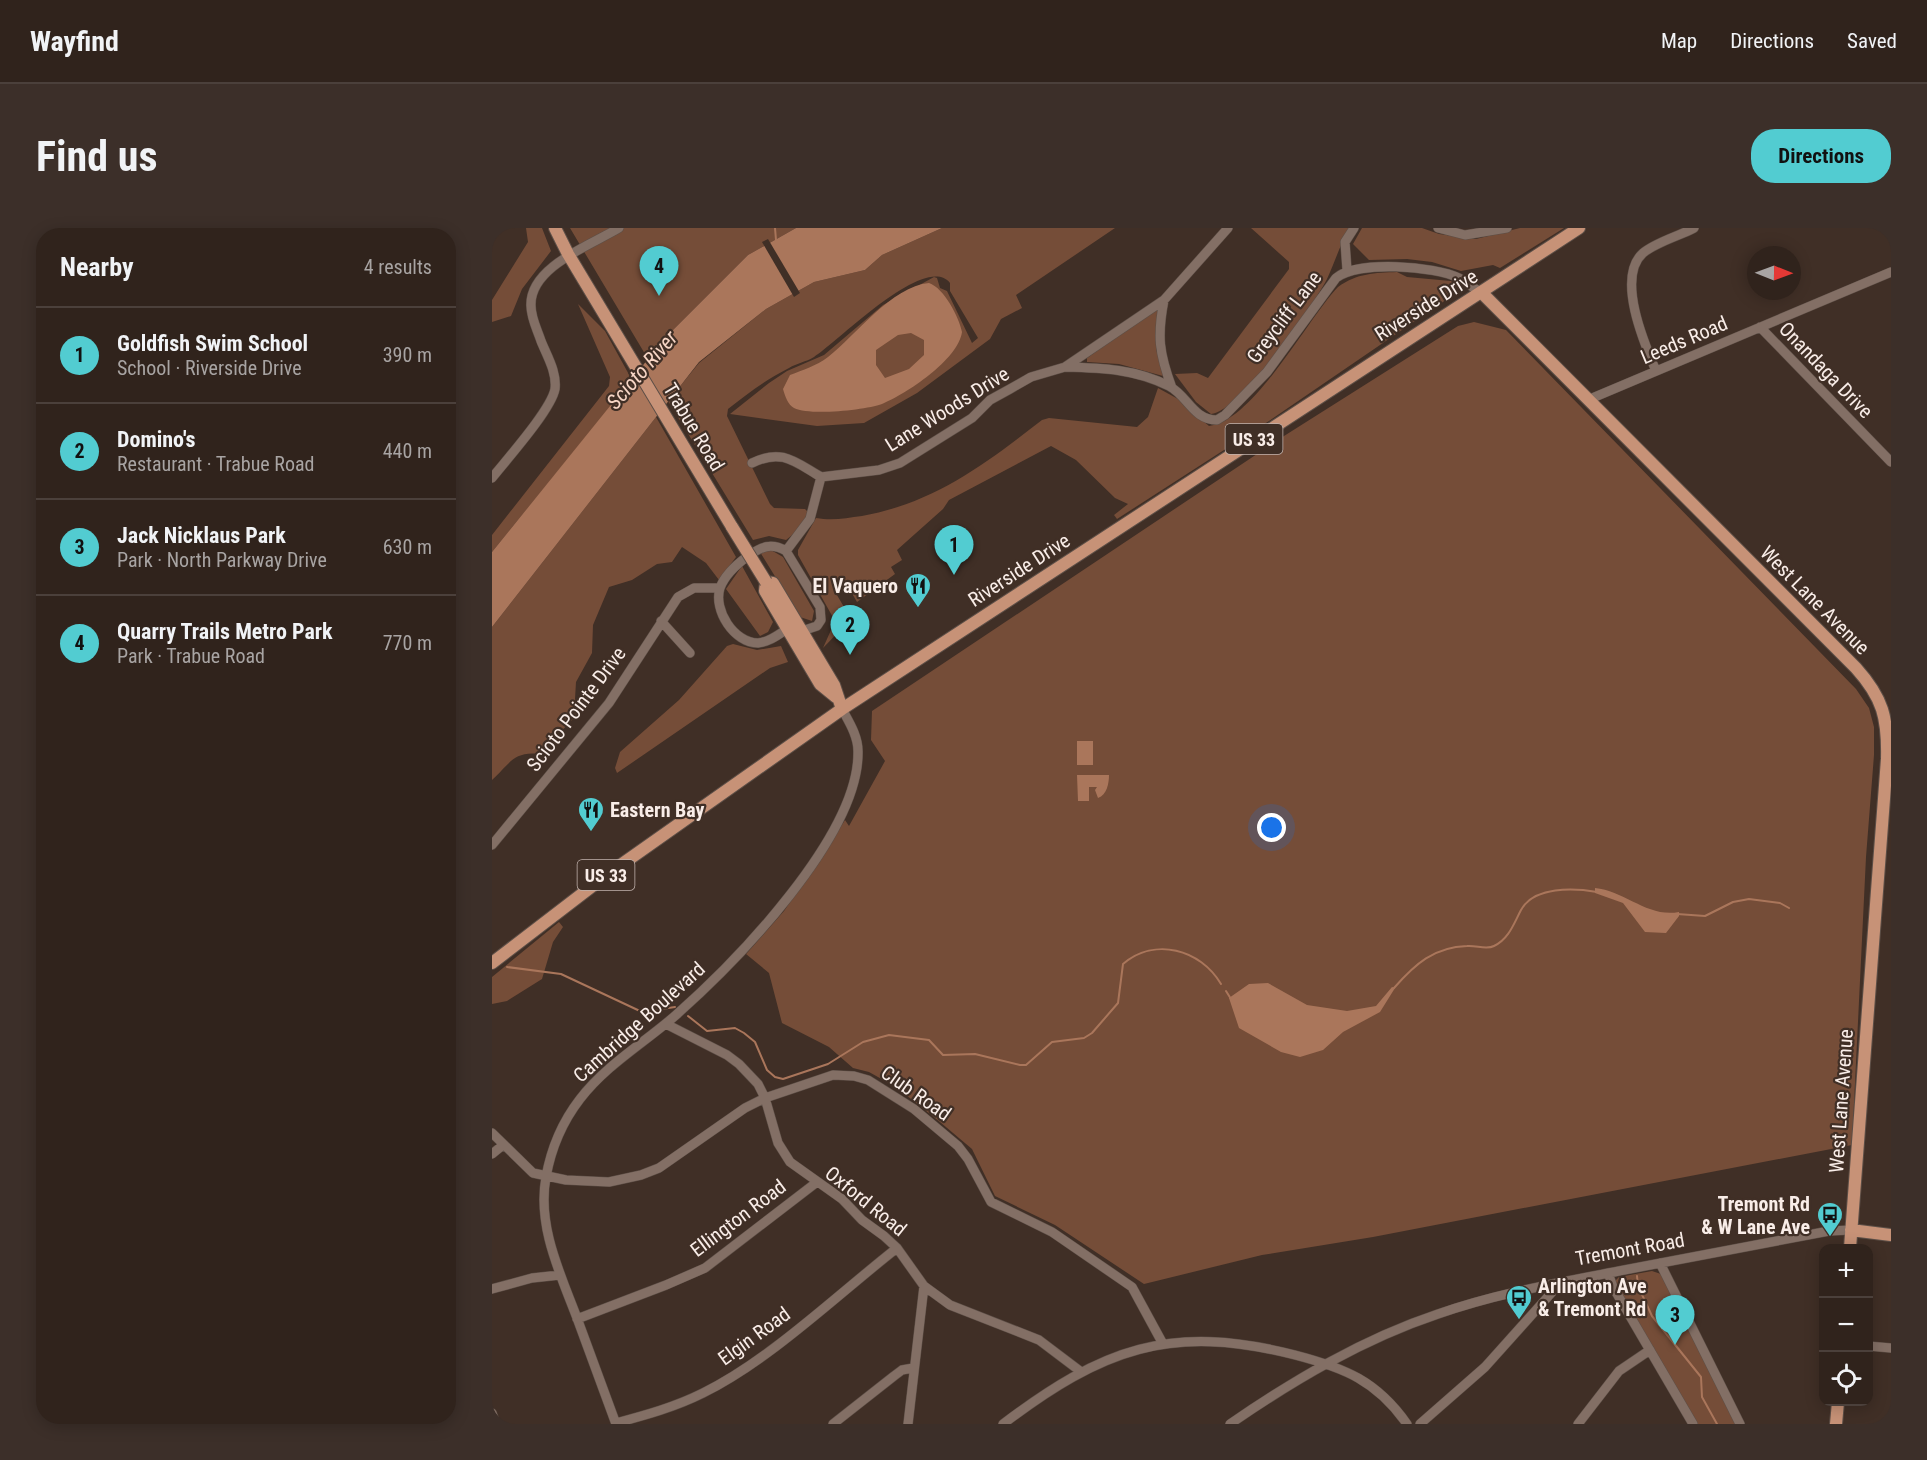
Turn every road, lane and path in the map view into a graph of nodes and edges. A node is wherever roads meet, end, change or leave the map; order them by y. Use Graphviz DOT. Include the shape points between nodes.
graph roads {
  1 [pos="555,228"];
  2 [pos="619,228"];
  3 [pos="1228,228"];
  4 [pos="1354,228"];
  5 [pos="1438,228"];
  6 [pos="1507,228"];
  7 [pos="1579,228"];
  8 [pos="1694,228"];
  9 [pos="569,257"];
  10 [pos="1347,270"];
  11 [pos="1891,272"];
  12 [pos="1482,293"];
  13 [pos="1164,300"];
  14 [pos="1760,327"];
  15 [pos="1065,367"];
  16 [pos="1656,371"];
  17 [pos="1172,387"];
  18 [pos="1590,399"];
  19 [pos="1891,462"];
  20 [pos="752,463"];
  21 [pos="821,477"];
  22 [pos="492,478"];
  23 [pos="786,551"];
  24 [pos="766,582"];
  25 [pos="720,588"];
  26 [pos="661,621"];
  27 [pos="787,629"];
  28 [pos="802,632"];
  29 [pos="690,653"];
  30 [pos="836,697"];
  31 [pos="1887,706"];
  32 [pos="842,709"];
  33 [pos="492,845"];
  34 [pos="492,963"];
  35 [pos="666,1024"];
  36 [pos="765,1098"];
  37 [pos="492,1133"];
  38 [pos="503,1145"];
  39 [pos="492,1154"];
  40 [pos="546,1177"];
  41 [pos="817,1182"];
  42 [pos="1851,1230"];
  43 [pos="1891,1235"];
  44 [pos="1850,1244"];
  45 [pos="897,1248"];
  46 [pos="1660,1263"];
  47 [pos="1608,1273"];
  48 [pos="560,1275"];
  49 [pos="1574,1279"];
  50 [pos="924,1286"];
  51 [pos="492,1289"];
  52 [pos="1520,1291"];
  53 [pos="1542,1303"];
  54 [pos="577,1319"];
  55 [pos="1163,1344"];
  56 [pos="1873,1346"];
  57 [pos="1891,1348"];
  58 [pos="1650,1350"];
  59 [pos="1328,1363"];
  60 [pos="913,1368"];
  61 [pos="1080,1371"];
  62 [pos="1838,1406"];
  63 [pos="492,1413"];
  64 [pos="496,1424"];
  65 [pos="616,1424"];
  66 [pos="834,1424"];
  67 [pos="908,1424"];
  68 [pos="1003,1424"];
  69 [pos="1230,1424"];
  70 [pos="1407,1424"];
  71 [pos="1420,1424"];
  72 [pos="1578,1424"];
  73 [pos="1693,1424"];
  74 [pos="1740,1424"];
  75 [pos="1836,1424"];
  1 -- 9 [label="main road, Trabue Road"];
  2 -- 9 [label="street"];
  3 -- 13 [label="street, Lane Woods Drive"];
  4 -- 10 [label="street" via="1345,242"];
  5 -- 6 [label="street" via="1466,235"];
  7 -- 12 [label="main road, Riverside Drive / US 33"];
  8 -- 16 [label="street" via="1644,252 1634,264 1630,279 1644,343"];
  9 -- 22 [label="street" via="542,276 531,295 534,323 555,374 553,396"];
  9 -- 24 [label="main road, Trabue Road, bridge"];
  10 -- 12 [label="street, Greycliff Lane" via="1389,267 1429,271 1457,278"];
  10 -- 17 [label="street, Greycliff Lane" via="1336,278 1267,372 1225,416 1216,420 1200,416"];
  11 -- 14 [label="street, Leeds Road"];
  12 -- 18 [label="main road, West Lane Avenue"];
  12 -- 32 [label="main road, Riverside Drive / US 33"];
  13 -- 15 [label="street, Lane Woods Drive"];
  13 -- 17 [label="street, Greycliff Lane" via="1159,344"];
  14 -- 16 [label="street, Leeds Road"];
  14 -- 19 [label="street, Onandaga Drive"];
  15 -- 17 [label="street, Greycliff Lane" via="1130,371"];
  15 -- 21 [label="street, Lane Woods Drive" via="1031,377 990,400 972,418 900,463 879,470"];
  16 -- 18 [label="street, Leeds Road"];
  18 -- 31 [label="main road, West Lane Avenue" via="1856,668"];
  20 -- 21 [label="street" via="766,456 782,456"];
  21 -- 23 [label="street" via="810,519"];
  23 -- 25 [label="street" via="767,545 758,549 729,572"];
  23 -- 28 [label="street" via="822,614 817,626"];
  24 -- 27 [label="main road, Trabue Road" via="765,591"];
  24 -- 28 [label="main road, Trabue Road" via="773,584"];
  25 -- 26 [label="street, Scioto Pointe Drive" via="686,591"];
  25 -- 27 [label="street" via="723,615 740,638 759,643"];
  26 -- 29 [label="street"];
  26 -- 33 [label="street, Scioto Pointe Drive" via="609,703"];
  27 -- 30 [label="main road, Trabue Road" via="825,691"];
  28 -- 30 [label="main road, Trabue Road" via="834,685"];
  30 -- 32 [label="main road, Trabue Road"];
  31 -- 42 [label="main road, West Lane Avenue" via="1887,759"];
  32 -- 34 [label="main road, Riverside Drive / US 33" via="608,874"];
  32 -- 35 [label="street, Cambridge Boulevard" via="857,743 858,760 853,785 833,830 756,936"];
  35 -- 36 [label="street, Oxford Road" via="733,1060 758,1084"];
  35 -- 40 [label="street, Cambridge Boulevard" via="601,1076 579,1101 555,1143"];
  36 -- 40 [label="street, Club Road" via="659,1168 641,1175 609,1182"];
  36 -- 41 [label="street, Oxford Road" via="782,1153"];
  36 -- 55 [label="street, Club Road" via="833,1075 854,1076 883,1088 958,1146 992,1202 1052,1232 1132,1287"];
  37 -- 38 [label="street, Club Road"];
  38 -- 39 [label="street"];
  38 -- 40 [label="street, Club Road" via="533,1173"];
  40 -- 48 [label="street, Cambridge Boulevard" via="546,1226"];
  41 -- 45 [label="street, Oxford Road"];
  41 -- 54 [label="street, Ellington Road" via="705,1268"];
  42 -- 43 [label="main road, Tremont Road"];
  42 -- 44 [label="main road, West Lane Avenue"];
  42 -- 46 [label="street, Tremont Road"];
  45 -- 50 [label="street, Oxford Road"];
  45 -- 65 [label="street, Elgin Road" via="753,1363 668,1408"];
  46 -- 47 [label="street, Tremont Road"];
  46 -- 74 [label="street"];
  47 -- 49 [label="street, Tremont Road"];
  47 -- 58 [label="street" via="1612,1287"];
  48 -- 51 [label="street"];
  48 -- 54 [label="street, Cambridge Boulevard"];
  49 -- 52 [label="street, Tremont Road"];
  49 -- 53 [label="street" via="1554,1290"];
  50 -- 60 [label="street"];
  50 -- 61 [label="street, Oxford Road" via="950,1305 1039,1340"];
  52 -- 53 [label="street" via="1530,1292"];
  52 -- 59 [label="street, Tremont Road" via="1437,1314"];
  53 -- 71 [label="street" via="1485,1366"];
  54 -- 65 [label="street, Cambridge Boulevard"];
  55 -- 59 [label="street" via="1239,1343"];
  55 -- 61 [label="street"];
  56 -- 57 [label="street"];
  58 -- 72 [label="street" via="1619,1371"];
  58 -- 73 [label="street"];
  59 -- 69 [label="street, Tremont Road"];
  59 -- 70 [label="street" via="1387,1396"];
  60 -- 66 [label="street" via="894,1376"];
  60 -- 67 [label="street"];
  61 -- 68 [label="street"];
  62 -- 75 [label="main road"];
  63 -- 64 [label="street"];
}
